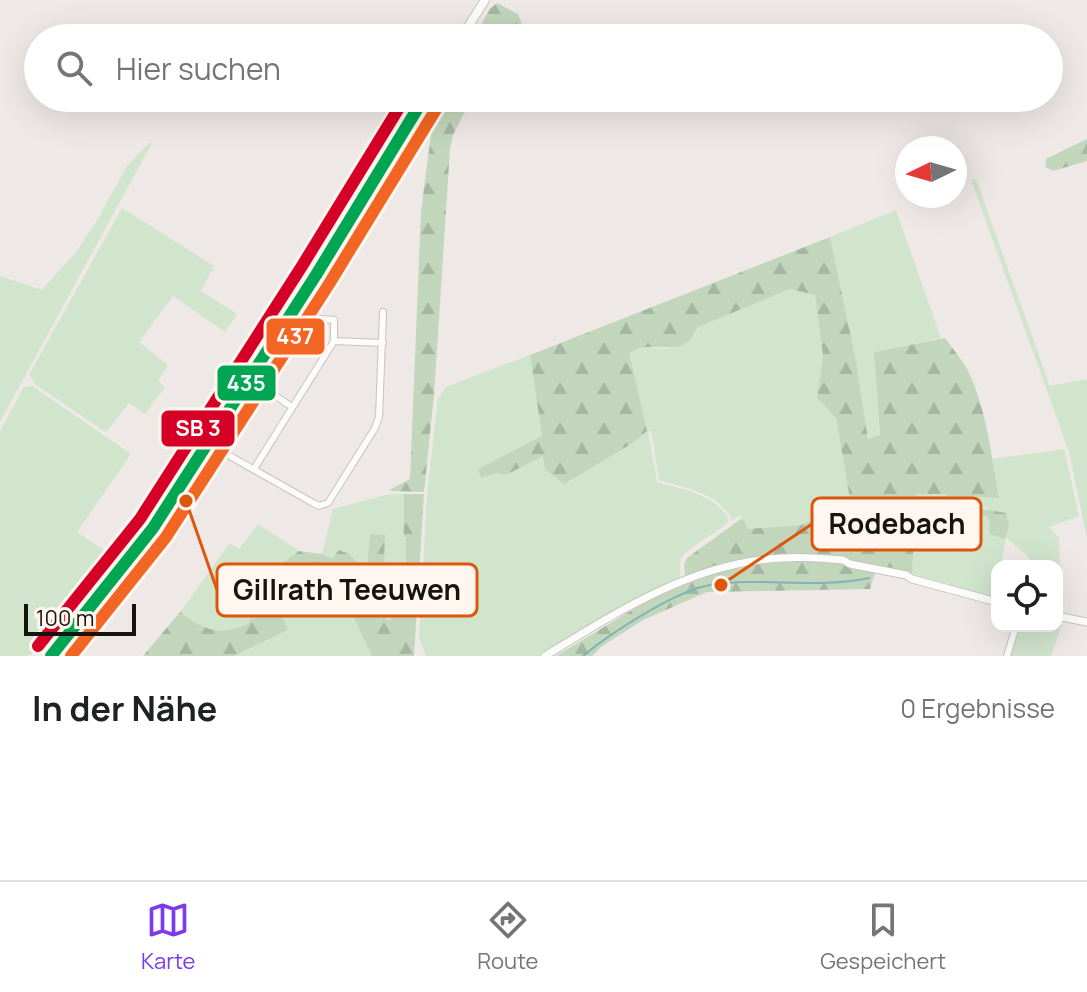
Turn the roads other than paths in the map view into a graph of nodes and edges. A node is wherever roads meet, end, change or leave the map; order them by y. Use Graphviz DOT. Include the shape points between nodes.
graph roads {
  1 [pos="485,0"];
  2 [pos="470,24"];
  3 [pos="415,112"];
  4 [pos="383,312"];
  5 [pos="310,318"];
  6 [pos="334,341"];
  7 [pos="383,343"];
  8 [pos="250,379"];
  9 [pos="292,407"];
  10 [pos="221,451"];
  11 [pos="254,469"];
  12 [pos="991,600"];
  13 [pos="1063,617"];
  14 [pos="1087,622"];
  15 [pos="1014,632"];
  16 [pos="51,656"];
  17 [pos="545,656"];
  18 [pos="1007,656"];
  1 -- 2 [label="main road"];
  3 -- 8 [label="main road"];
  4 -- 7 [label="street"];
  5 -- 6 [label="street" via="334,320"];
  6 -- 7 [label="street"];
  6 -- 9 [label="street"];
  7 -- 11 [label="street" via="379,417 328,503 319,506"];
  8 -- 9 [label="street"];
  8 -- 16 [label="main road" via="153,528"];
  9 -- 11 [label="street"];
  10 -- 11 [label="street"];
  12 -- 17 [label="street" via="843,560 778,558 738,563 680,581"];
  13 -- 14 [label="street"];
  15 -- 18 [label="street"];
}
